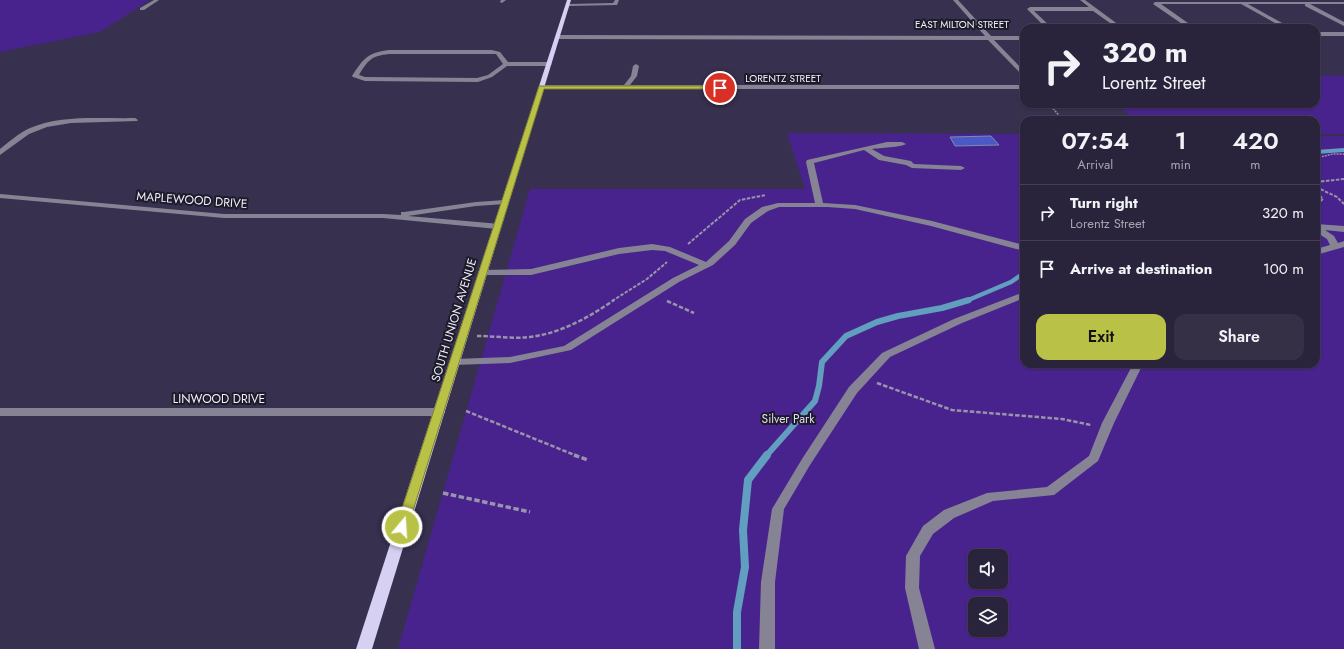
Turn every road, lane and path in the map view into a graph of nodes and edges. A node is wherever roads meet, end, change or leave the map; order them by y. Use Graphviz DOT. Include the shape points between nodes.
graph roads {
  1 [pos="157,0"];
  2 [pos="617,0"];
  3 [pos="955,0"];
  4 [pos="1082,0"];
  5 [pos="1236,0"];
  6 [pos="568,2"];
  7 [pos="1153,2"];
  8 [pos="1242,3"];
  9 [pos="1304,3"];
  10 [pos="1344,3"];
  11 [pos="142,9"];
  12 [pos="1094,9"];
  13 [pos="1044,24"];
  14 [pos="1115,24"];
  15 [pos="1186,24"];
  16 [pos="1281,24"];
  17 [pos="1344,24"];
  18 [pos="1020,33"];
  19 [pos="1320,34"];
  20 [pos="1344,34"];
  21 [pos="558,35"];
  22 [pos="988,35"];
  23 [pos="1020,38"];
  24 [pos="1320,38"];
  25 [pos="1344,38"];
  26 [pos="506,64"];
  27 [pos="549,64"];
  28 [pos="636,66"];
  29 [pos="1020,71"];
  30 [pos="541,87"];
  31 [pos="626,87"];
  32 [pos="1020,87"];
  33 [pos="1052,108"];
  34 [pos="1060,116"];
  35 [pos="135,120"];
  36 [pos="902,144"];
  37 [pos="865,148"];
  38 [pos="0,153"];
  39 [pos="1344,154"];
  40 [pos="1320,157"];
  41 [pos="961,168"];
  42 [pos="1344,179"];
  43 [pos="1320,182"];
  44 [pos="1320,188"];
  45 [pos="0,196"];
  46 [pos="505,202"];
  47 [pos="1344,204"];
  48 [pos="820,205"];
  49 [pos="383,216"];
  50 [pos="497,226"];
  51 [pos="1320,227"];
  52 [pos="1344,229"];
  53 [pos="1320,230"];
  54 [pos="1340,245"];
  55 [pos="1020,247"];
  56 [pos="1320,251"];
  57 [pos="706,265"];
  58 [pos="482,272"];
  59 [pos="653,295"];
  60 [pos="1020,297"];
  61 [pos="694,313"];
  62 [pos="454,362"];
  63 [pos="1136,368"];
  64 [pos="864,378"];
  65 [pos="466,411"];
  66 [pos="0,412"];
  67 [pos="439,412"];
  68 [pos="1106,428"];
  69 [pos="588,460"];
  70 [pos="443,493"];
  71 [pos="530,512"];
  72 [pos="364,649"];
  73 [pos="767,649"];
  74 [pos="927,649"];
  1 -- 11 [label="street"];
  2 -- 6 [label="street" via="615,4"];
  3 -- 22 [label="street"];
  4 -- 12 [label="street"];
  5 -- 8 [label="street"];
  6 -- 21 [label="main road, SOUTH UNION AVENUE"];
  7 -- 8 [label="street"];
  7 -- 15 [label="street"];
  8 -- 9 [label="street"];
  8 -- 16 [label="street"];
  9 -- 10 [label="street"];
  9 -- 17 [label="street"];
  12 -- 13 [label="street" via="1030,9"];
  12 -- 14 [label="street"];
  18 -- 22 [label="street, EAST MILTON STREET"];
  19 -- 20 [label="street"];
  21 -- 22 [label="street, EAST MILTON STREET"];
  21 -- 27 [label="main road, SOUTH UNION AVENUE"];
  22 -- 23 [label="street, EAST MILTON STREET"];
  22 -- 29 [label="street"];
  24 -- 25 [label="street"];
  26 -- 26 [label="street" via="498,53 492,52 375,53 368,57 354,76 365,80 478,80 490,76"];
  26 -- 27 [label="street"];
  27 -- 30 [label="main road, SOUTH UNION AVENUE"];
  28 -- 31 [label="street" via="634,76"];
  30 -- 31 [label="street, LORENTZ STREET"];
  30 -- 46 [label="main road, SOUTH UNION AVENUE"];
  31 -- 32 [label="street, LORENTZ STREET"];
  33 -- 34 [label="path"];
  35 -- 38 [label="street" via="47,125 30,131"];
  36 -- 37 [label="street"];
  37 -- 41 [label="street" via="882,158 912,166"];
  37 -- 48 [label="street" via="810,162"];
  39 -- 40 [label="path"];
  42 -- 43 [label="path"];
  44 -- 47 [label="path"];
  45 -- 49 [label="street, MAPLEWOOD DRIVE" via="224,216"];
  46 -- 49 [label="street, MAPLEWOOD DRIVE"];
  46 -- 50 [label="main road, SOUTH UNION AVENUE"];
  48 -- 55 [label="street" via="855,207"];
  48 -- 57 [label="street" via="778,205 765,209 748,221 732,243"];
  49 -- 50 [label="street, MAPLEWOOD DRIVE"];
  50 -- 58 [label="main road, SOUTH UNION AVENUE"];
  51 -- 52 [label="street"];
  53 -- 54 [label="street"];
  54 -- 56 [label="street"];
  57 -- 58 [label="street" via="667,249 652,248 619,251 531,272"];
  57 -- 59 [label="street"];
  58 -- 62 [label="main road, SOUTH UNION AVENUE"];
  59 -- 61 [label="path"];
  59 -- 62 [label="street" via="567,348 510,360"];
  60 -- 64 [label="street" via="958,321 886,355"];
  62 -- 67 [label="main road, SOUTH UNION AVENUE"];
  63 -- 68 [label="street"];
  64 -- 68 [label="path" via="952,410 1062,419"];
  64 -- 73 [label="street" via="853,390 778,509 768,582"];
  65 -- 69 [label="path"];
  66 -- 67 [label="street, LINWOOD DRIVE"];
  67 -- 72 [label="main road, SOUTH UNION AVENUE"];
  68 -- 74 [label="street" via="1094,458 1050,492 991,496 949,514 928,530 913,556 912,588"];
  70 -- 71 [label="path"];
}
